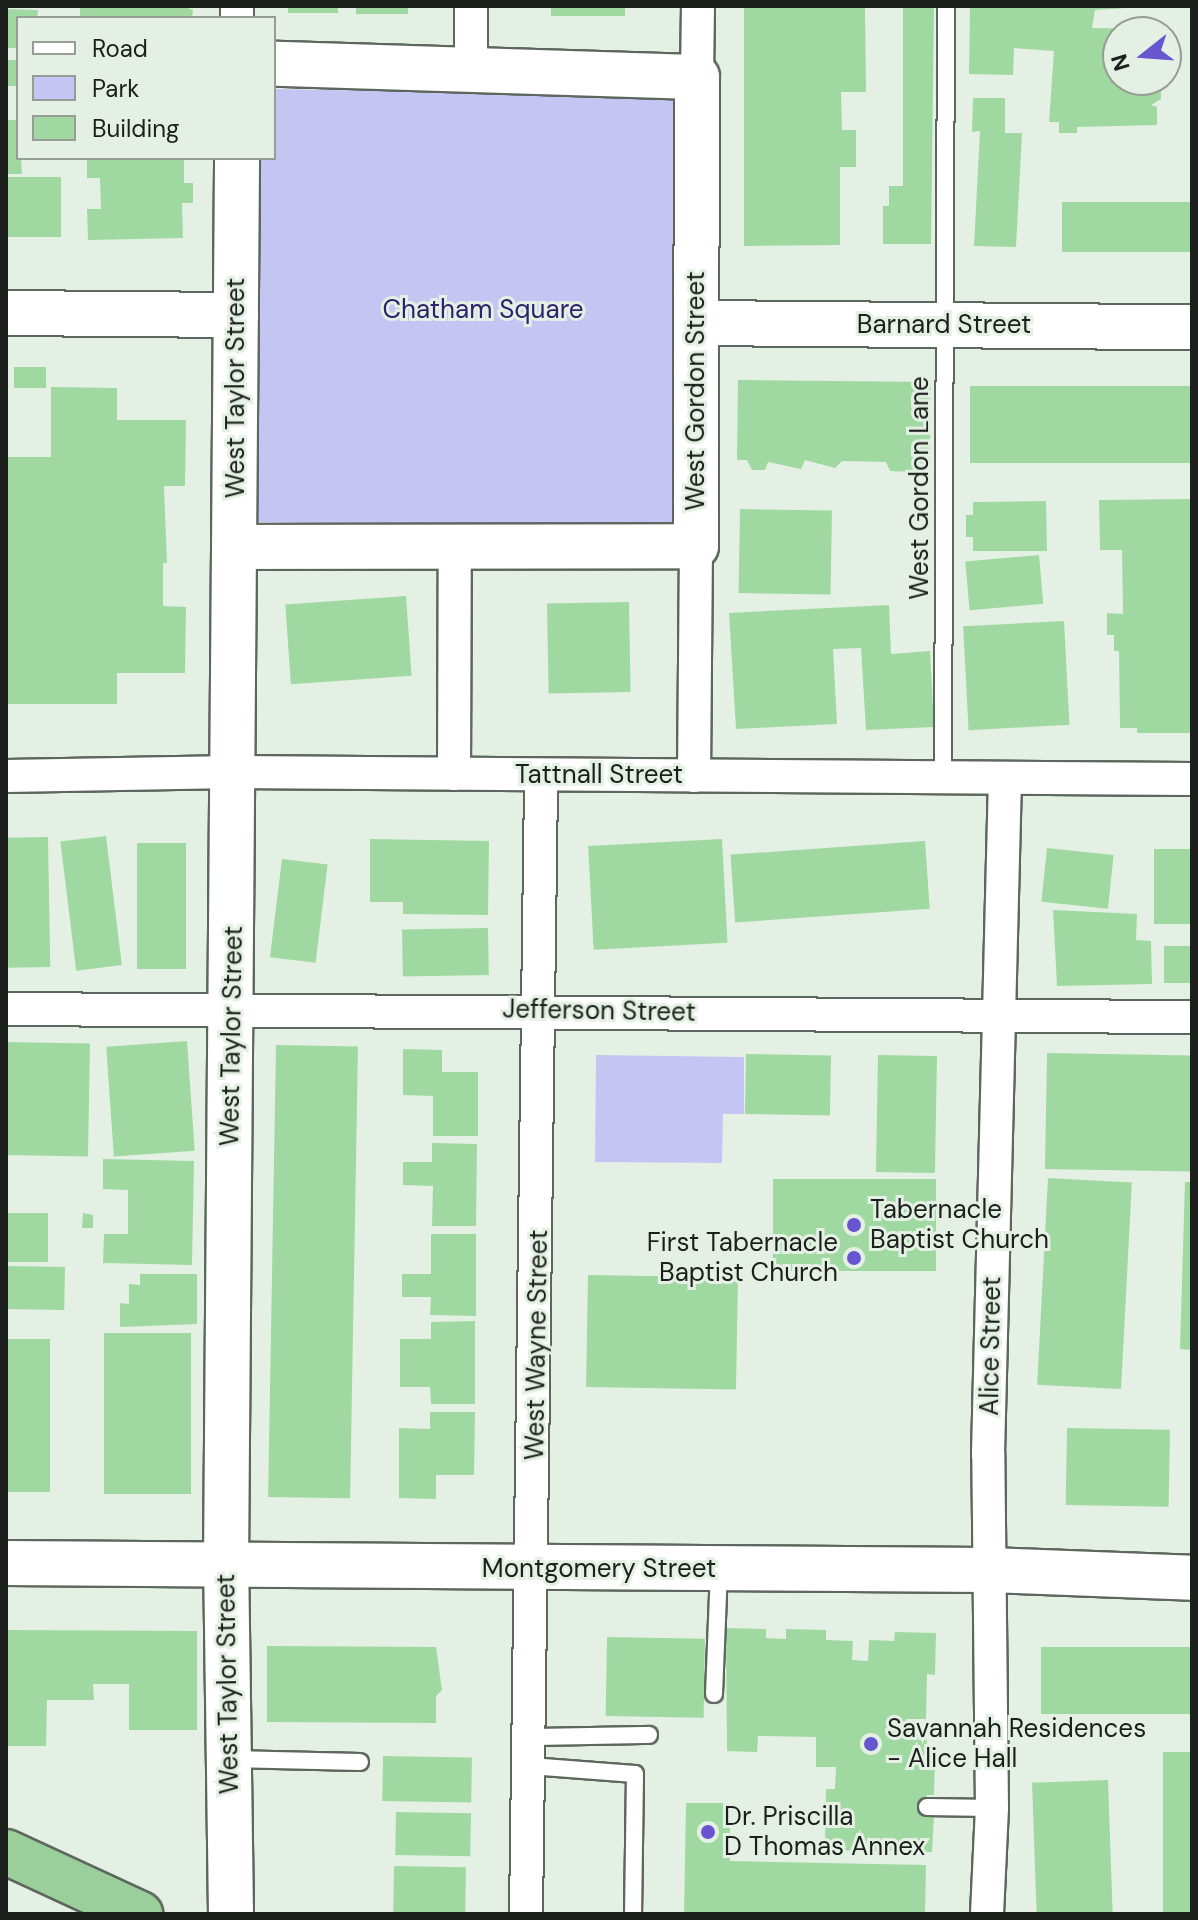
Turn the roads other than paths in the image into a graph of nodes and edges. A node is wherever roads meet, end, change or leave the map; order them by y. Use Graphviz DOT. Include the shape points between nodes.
graph roads {
  1 [pos="471,6"];
  2 [pos="698,6"];
  3 [pos="946,6"];
  4 [pos="276,64"];
  5 [pos="471,67"];
  6 [pos="697,77"];
  7 [pos="237,160"];
  8 [pos="6,313"];
  9 [pos="236,315"];
  10 [pos="696,323"];
  11 [pos="945,325"];
  12 [pos="1192,327"];
  13 [pos="455,543"];
  14 [pos="696,546"];
  15 [pos="235,547"];
  16 [pos="234,772"];
  17 [pos="454,774"];
  18 [pos="6,776"];
  19 [pos="541,776"];
  20 [pos="694,776"];
  21 [pos="943,778"];
  22 [pos="1005,778"];
  23 [pos="1192,779"];
  24 [pos="6,1009"];
  25 [pos="233,1010"];
  26 [pos="541,1010"];
  27 [pos="997,1016"];
  28 [pos="1192,1017"];
  29 [pos="6,1563"];
  30 [pos="226,1566"];
  31 [pos="534,1570"];
  32 [pos="719,1570"];
  33 [pos="988,1570"];
  34 [pos="1192,1578"];
  35 [pos="714,1694"];
  36 [pos="649,1735"];
  37 [pos="530,1752"];
  38 [pos="229,1759"];
  39 [pos="360,1762"];
  40 [pos="927,1807"];
  41 [pos="992,1808"];
  42 [pos="6,1852"];
  43 [pos="140,1914"];
  44 [pos="231,1914"];
  45 [pos="526,1914"];
  46 [pos="633,1914"];
  47 [pos="987,1914"];
  1 -- 5 [label="street"];
  2 -- 6 [label="street, West Gordon Street"];
  3 -- 11 [label="lane, West Gordon Lane"];
  4 -- 5 [label="street"];
  5 -- 6 [label="street"];
  6 -- 10 [label="street, West Gordon Street"];
  7 -- 9 [label="street, West Taylor Street"];
  8 -- 9 [label="street"];
  9 -- 15 [label="street, West Taylor Street"];
  10 -- 11 [label="street, Barnard Street"];
  10 -- 14 [label="street, West Gordon Street"];
  11 -- 12 [label="street, Barnard Street"];
  11 -- 21 [label="lane, West Gordon Lane"];
  13 -- 14 [label="street"];
  13 -- 15 [label="street"];
  13 -- 17 [label="street"];
  14 -- 20 [label="street, West Gordon Street"];
  15 -- 16 [label="street, West Taylor Street"];
  16 -- 17 [label="street, Tattnall Street"];
  16 -- 18 [label="street, Tattnall Street"];
  16 -- 25 [label="street, West Taylor Street"];
  17 -- 19 [label="street, Tattnall Street"];
  19 -- 20 [label="street, Tattnall Street"];
  19 -- 26 [label="street, West Wayne Street"];
  20 -- 21 [label="street, Tattnall Street"];
  21 -- 22 [label="street, Tattnall Street"];
  22 -- 23 [label="street, Tattnall Street"];
  22 -- 27 [label="street, Alice Street"];
  24 -- 25 [label="street, Jefferson Street"];
  25 -- 26 [label="street, Jefferson Street"];
  25 -- 30 [label="street, West Taylor Street"];
  26 -- 27 [label="street, Jefferson Street"];
  26 -- 31 [label="street, West Wayne Street"];
  27 -- 28 [label="street, Jefferson Street"];
  27 -- 33 [label="street, Alice Street"];
  29 -- 30 [label="street, Montgomery Street"];
  30 -- 31 [label="street, Montgomery Street"];
  30 -- 38 [label="street, West Taylor Street"];
  31 -- 32 [label="street, Montgomery Street"];
  31 -- 37 [label="street, West Wayne Street"];
  32 -- 33 [label="street, Montgomery Street"];
  32 -- 35 [label="lane"];
  33 -- 34 [label="street, Montgomery Street"];
  33 -- 41 [label="street, Alice Street"];
  36 -- 37 [label="lane"];
  37 -- 45 [label="street, West Wayne Street"];
  37 -- 46 [label="lane" via="635,1774"];
  38 -- 39 [label="lane"];
  38 -- 44 [label="street, West Taylor Street"];
  40 -- 41 [label="lane"];
  41 -- 47 [label="street, Alice Street"];
  42 -- 43 [label="highway"];
}
